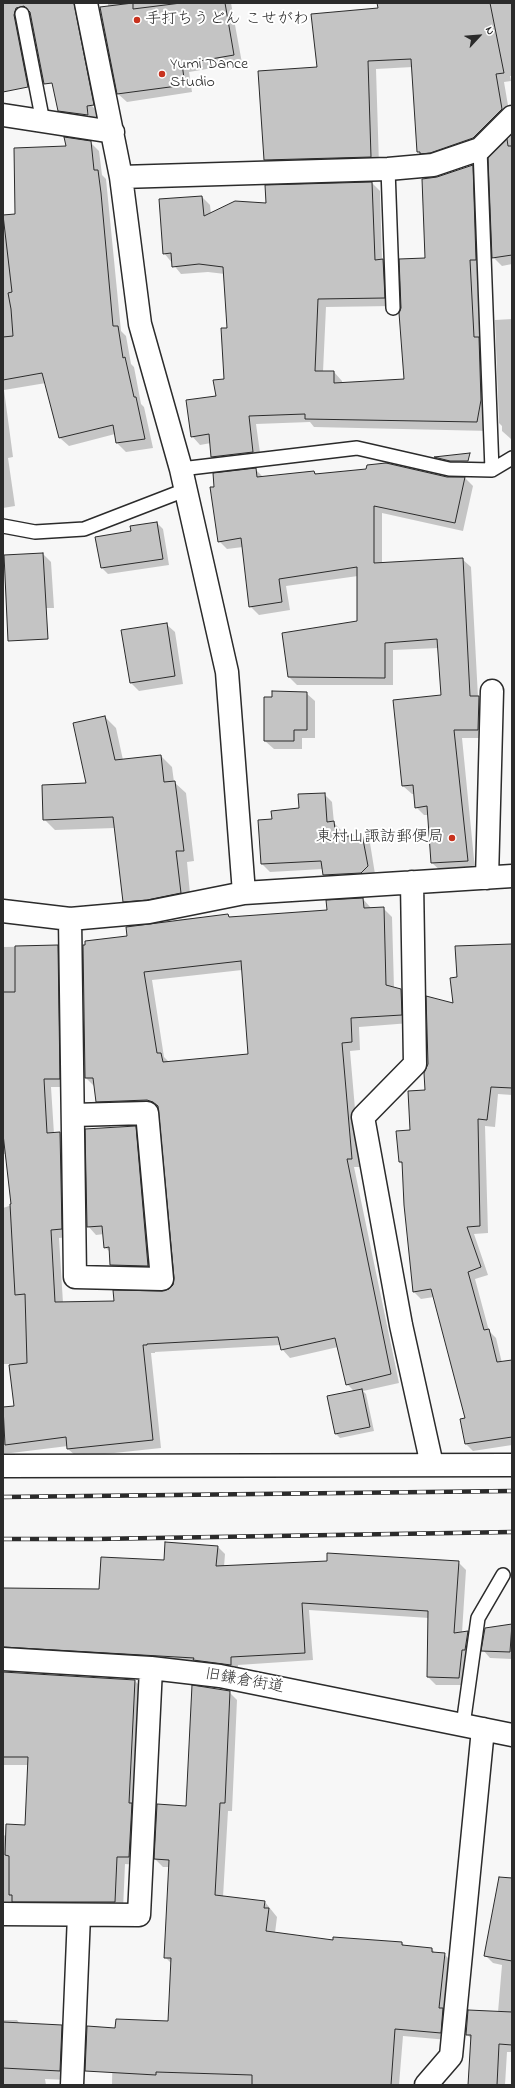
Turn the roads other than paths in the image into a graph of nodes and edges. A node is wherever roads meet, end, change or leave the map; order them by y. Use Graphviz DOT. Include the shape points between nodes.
graph roads {
  1 [pos="86,3"];
  2 [pos="22,14"];
  3 [pos="3,115"];
  4 [pos="512,117"];
  5 [pos="43,122"];
  6 [pos="113,132"];
  7 [pos="480,149"];
  8 [pos="388,170"];
  9 [pos="121,176"];
  10 [pos="393,308"];
  11 [pos="512,458"];
  12 [pos="181,469"];
  13 [pos="492,470"];
  14 [pos="185,490"];
  15 [pos="3,526"];
  16 [pos="492,691"];
  17 [pos="512,876"];
  18 [pos="487,878"];
  19 [pos="412,882"];
  20 [pos="244,893"];
  21 [pos="3,910"];
  22 [pos="70,919"];
  23 [pos="73,1115"];
  24 [pos="432,1465"];
  25 [pos="512,1465"];
  26 [pos="3,1466"];
  27 [pos="503,1575"];
  28 [pos="3,1659"];
  29 [pos="151,1668"];
  30 [pos="473,1727"];
  31 [pos="512,1735"];
  32 [pos="3,1914"];
  33 [pos="79,1915"];
  34 [pos="72,2085"];
  35 [pos="426,2085"];
  1 -- 6 [label="street"];
  2 -- 5 [label="lane"];
  3 -- 5 [label="street"];
  4 -- 7 [label="street"];
  5 -- 6 [label="street"];
  6 -- 9 [label="street"];
  7 -- 8 [label="street" via="433,165"];
  7 -- 13 [label="lane"];
  8 -- 9 [label="street"];
  8 -- 10 [label="lane"];
  9 -- 12 [label="street" via="140,324"];
  11 -- 13 [label="lane"];
  12 -- 13 [label="lane" via="357,448 449,469"];
  12 -- 14 [label="street"];
  14 -- 15 [label="lane" via="84,529 35,532"];
  14 -- 20 [label="street" via="227,672"];
  16 -- 18 [label="street"];
  17 -- 18 [label="street"];
  18 -- 19 [label="street"];
  19 -- 20 [label="street"];
  19 -- 24 [label="street" via="414,1064 363,1117 401,1326"];
  20 -- 22 [label="street" via="149,912"];
  21 -- 22 [label="street"];
  22 -- 23 [label="street"];
  23 -- 23 [label="street" via="75,1277 162,1279 147,1113"];
  24 -- 25 [label="street"];
  24 -- 26 [label="street"];
  27 -- 30 [label="lane" via="478,1618"];
  28 -- 29 [label="street, 旧鎌倉街道"];
  29 -- 30 [label="street, 旧鎌倉街道" via="220,1676"];
  29 -- 33 [label="street" via="140,1915"];
  30 -- 31 [label="street, 旧鎌倉街道"];
  30 -- 35 [label="street" via="451,2056"];
  32 -- 33 [label="street"];
  33 -- 34 [label="street"];
}
